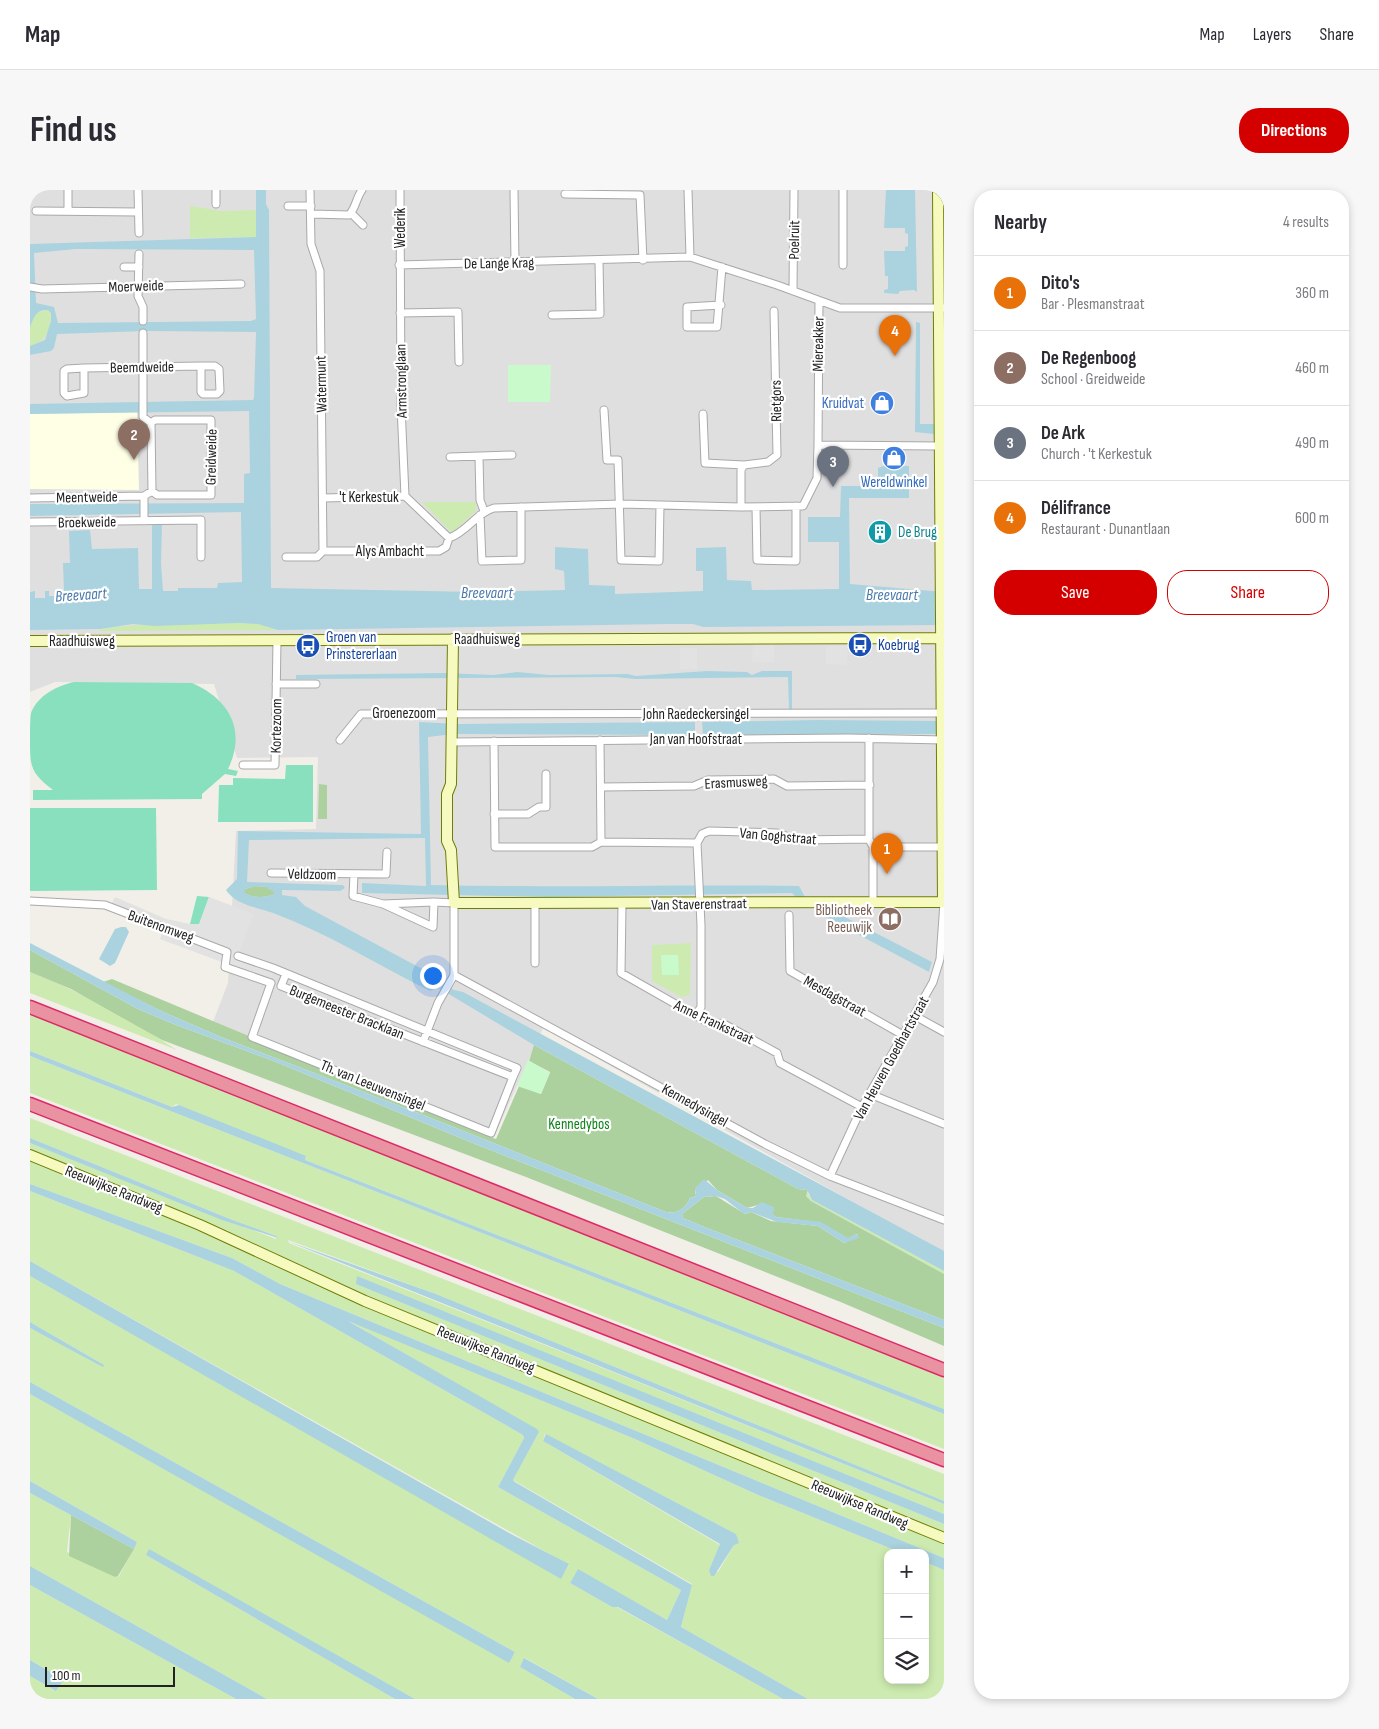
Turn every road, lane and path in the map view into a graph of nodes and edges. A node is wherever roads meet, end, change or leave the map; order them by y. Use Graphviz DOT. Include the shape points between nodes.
graph roads {
  1 [pos="68,190"];
  2 [pos="138,190"];
  3 [pos="216,190"];
  4 [pos="310,190"];
  5 [pos="362,190"];
  6 [pos="400,190"];
  7 [pos="514,190"];
  8 [pos="688,190"];
  9 [pos="794,190"];
  10 [pos="843,190"];
  11 [pos="938,190"];
  12 [pos="640,192"];
  13 [pos="565,194"];
  14 [pos="216,204"];
  15 [pos="288,206"];
  16 [pos="311,206"];
  17 [pos="36,211"];
  18 [pos="68,211"];
  19 [pos="138,212"];
  20 [pos="351,213"];
  21 [pos="311,214"];
  22 [pos="362,225"];
  23 [pos="139,233"];
  24 [pos="941,236"];
  25 [pos="139,254"];
  26 [pos="690,257"];
  27 [pos="643,260"];
  28 [pos="599,261"];
  29 [pos="515,263"];
  30 [pos="399,265"];
  31 [pos="844,265"];
  32 [pos="124,267"];
  33 [pos="139,267"];
  34 [pos="722,267"];
  35 [pos="241,284"];
  36 [pos="138,286"];
  37 [pos="33,287"];
  38 [pos="793,291"];
  39 [pos="819,301"];
  40 [pos="721,305"];
  41 [pos="941,308"];
  42 [pos="774,311"];
  43 [pos="400,313"];
  44 [pos="552,315"];
  45 [pos="143,321"];
  46 [pos="143,332"];
  47 [pos="459,362"];
  48 [pos="201,366"];
  49 [pos="143,367"];
  50 [pos="84,368"];
  51 [pos="941,377"];
  52 [pos="604,410"];
  53 [pos="703,414"];
  54 [pos="151,423"];
  55 [pos="941,442"];
  56 [pos="818,445"];
  57 [pos="512,456"];
  58 [pos="450,457"];
  59 [pos="479,457"];
  60 [pos="744,465"];
  61 [pos="152,491"];
  62 [pos="405,496"];
  63 [pos="30,498"];
  64 [pos="144,498"];
  65 [pos="322,498"];
  66 [pos="621,504"];
  67 [pos="660,505"];
  68 [pos="796,506"];
  69 [pos="521,507"];
  70 [pos="741,507"];
  71 [pos="756,507"];
  72 [pos="482,513"];
  73 [pos="144,519"];
  74 [pos="30,522"];
  75 [pos="449,538"];
  76 [pos="942,543"];
  77 [pos="323,551"];
  78 [pos="201,557"];
  79 [pos="286,557"];
  80 [pos="942,634"];
  81 [pos="452,639"];
  82 [pos="30,641"];
  83 [pos="277,641"];
  84 [pos="276,684"];
  85 [pos="316,684"];
  86 [pos="451,713"];
  87 [pos="942,715"];
  88 [pos="869,738"];
  89 [pos="942,738"];
  90 [pos="340,740"];
  91 [pos="600,740"];
  92 [pos="494,741"];
  93 [pos="451,742"];
  94 [pos="243,765"];
  95 [pos="546,774"];
  96 [pos="870,785"];
  97 [pos="601,787"];
  98 [pos="494,814"];
  99 [pos="869,839"];
  100 [pos="601,842"];
  101 [pos="697,843"];
  102 [pos="873,847"];
  103 [pos="942,848"];
  104 [pos="387,852"];
  105 [pos="271,873"];
  106 [pos="354,874"];
  107 [pos="453,900"];
  108 [pos="699,900"];
  109 [pos="30,901"];
  110 [pos="434,902"];
  111 [pos="873,902"];
  112 [pos="944,902"];
  113 [pos="383,904"];
  114 [pos="535,904"];
  115 [pos="622,905"];
  116 [pos="790,915"];
  117 [pos="238,956"];
  118 [pos="535,963"];
  119 [pos="286,974"];
  120 [pos="454,974"];
  121 [pos="271,984"];
  122 [pos="30,1007"];
  123 [pos="695,1016"];
  124 [pos="915,1016"];
  125 [pos="427,1032"];
  126 [pos="944,1032"];
  127 [pos="902,1035"];
  128 [pos="423,1042"];
  129 [pos="513,1077"];
  130 [pos="870,1094"];
  131 [pos="30,1104"];
  132 [pos="862,1107"];
  133 [pos="944,1124"];
  134 [pos="30,1156"];
  135 [pos="830,1176"];
  136 [pos="944,1220"];
  137 [pos="944,1370"];
  138 [pos="944,1460"];
  139 [pos="944,1538"];
  1 -- 18 [label="street"];
  2 -- 19 [label="street"];
  3 -- 14 [label="street"];
  4 -- 16 [label="street, Watermunt"];
  5 -- 20 [label="street"];
  6 -- 30 [label="street, Wederik"];
  7 -- 29 [label="street"];
  8 -- 26 [label="street"];
  9 -- 38 [label="street, Poelruit"];
  10 -- 31 [label="street"];
  11 -- 24 [label="street, Van Heuven Goedhartstraat"];
  12 -- 13 [label="street"];
  12 -- 27 [label="street"];
  15 -- 16 [label="street"];
  16 -- 21 [label="street, Watermunt"];
  17 -- 18 [label="street"];
  18 -- 19 [label="street"];
  19 -- 23 [label="street"];
  20 -- 21 [label="street"];
  20 -- 22 [label="street"];
  21 -- 65 [label="street, Watermunt" via="311,244 320,271"];
  24 -- 41 [label="street, Van Heuven Goedhartstraat"];
  25 -- 33 [label="street"];
  26 -- 27 [label="street, De Lange Krag"];
  26 -- 34 [label="street, De Lange Krag"];
  27 -- 28 [label="street, De Lange Krag"];
  28 -- 29 [label="street, De Lange Krag"];
  28 -- 44 [label="street" via="600,314"];
  29 -- 30 [label="street, De Lange Krag"];
  30 -- 43 [label="street, Armstronglaan"];
  32 -- 33 [label="street"];
  33 -- 36 [label="street"];
  34 -- 38 [label="street, De Lange Krag"];
  34 -- 40 [label="street"];
  35 -- 36 [label="street, Moerweide"];
  36 -- 37 [label="street, Moerweide"];
  36 -- 45 [label="street"];
  38 -- 39 [label="street, De Lange Krag"];
  39 -- 41 [label="street, Miereakker" via="840,308"];
  39 -- 56 [label="street, Miereakker"];
  40 -- 40 [label="street" via="717,328 687,327 687,307"];
  41 -- 51 [label="street, Van Heuven Goedhartstraat"];
  42 -- 60 [label="street, Rietgors" via="777,455 768,462"];
  43 -- 47 [label="street" via="458,312"];
  43 -- 62 [label="street, Armstronglaan"];
  46 -- 49 [label="street"];
  48 -- 48 [label="street, Beemdweide" via="201,392 217,394 220,391 219,369"];
  48 -- 49 [label="street, Beemdweide"];
  49 -- 50 [label="street, Beemdweide"];
  49 -- 54 [label="street" via="144,417"];
  50 -- 50 [label="street, Beemdweide" via="84,393 67,396 64,393 64,371 67,368"];
  51 -- 55 [label="street, Van Heuven Goedhartstraat"];
  52 -- 66 [label="street" via="607,460 618,460"];
  53 -- 60 [label="street, Rietgors" via="705,463"];
  54 -- 61 [label="street"];
  54 -- 61 [label="street, Greidweide" via="155,420 211,420 211,495 157,495"];
  55 -- 56 [label="street"];
  55 -- 76 [label="street, Van Heuven Goedhartstraat"];
  56 -- 68 [label="street" via="817,478 803,506"];
  57 -- 59 [label="street"];
  58 -- 59 [label="street"];
  59 -- 72 [label="street"];
  60 -- 70 [label="street"];
  61 -- 64 [label="street"];
  62 -- 65 [label="street, 't Kerkestuk"];
  62 -- 75 [label="street, 't Kerkestuk"];
  63 -- 64 [label="street, Meentweide"];
  64 -- 73 [label="street"];
  65 -- 77 [label="street"];
  66 -- 67 [label="street"];
  66 -- 67 [label="street" via="621,560 659,561"];
  66 -- 69 [label="street"];
  67 -- 70 [label="street"];
  68 -- 71 [label="street"];
  68 -- 71 [label="street" via="796,561 757,560"];
  69 -- 72 [label="street" via="494,508"];
  69 -- 72 [label="street" via="521,560 482,561"];
  70 -- 71 [label="street"];
  72 -- 75 [label="street" via="458,535"];
  73 -- 74 [label="street, Broekweide"];
  73 -- 78 [label="street, Broekweide" via="201,520"];
  75 -- 77 [label="street, Alys Ambacht" via="446,547 439,551"];
  76 -- 80 [label="street, Van Heuven Goedhartstraat"];
  77 -- 79 [label="street, Alys Ambacht" via="317,557"];
  80 -- 81 [label="street, Raadhuisweg"];
  80 -- 87 [label="street, Van Heuven Goedhartstraat"];
  81 -- 83 [label="street, Raadhuisweg"];
  81 -- 86 [label="street"];
  82 -- 83 [label="street, Raadhuisweg"];
  83 -- 84 [label="street, Kortezoom"];
  84 -- 85 [label="street, Kortezoom"];
  84 -- 94 [label="street, Kortezoom" via="275,765"];
  86 -- 87 [label="street, John Raedeckersingel"];
  86 -- 90 [label="street, Groenezoom" via="362,714"];
  86 -- 93 [label="street"];
  87 -- 89 [label="street, Van Heuven Goedhartstraat"];
  88 -- 89 [label="street, Jan van Hoofstraat"];
  88 -- 91 [label="street, Jan van Hoofstraat"];
  88 -- 96 [label="street"];
  89 -- 103 [label="street, Van Heuven Goedhartstraat"];
  91 -- 92 [label="street, Jan van Hoofstraat"];
  91 -- 97 [label="street"];
  92 -- 93 [label="street, Jan van Hoofstraat"];
  92 -- 98 [label="street"];
  93 -- 107 [label="street" via="447,841 451,850"];
  95 -- 98 [label="street" via="546,807 539,807 528,814"];
  96 -- 97 [label="street, Erasmusweg" via="787,786 774,779 708,780 694,786"];
  96 -- 99 [label="street"];
  97 -- 100 [label="street"];
  98 -- 100 [label="street" via="495,847 592,847"];
  99 -- 101 [label="street, Van Goghstraat" via="798,840 777,833 709,831 702,834"];
  99 -- 102 [label="street"];
  100 -- 101 [label="street"];
  101 -- 108 [label="street"];
  102 -- 103 [label="street"];
  102 -- 111 [label="street"];
  103 -- 112 [label="street, Van Heuven Goedhartstraat"];
  104 -- 106 [label="street, Veldzoom" via="386,874"];
  105 -- 106 [label="street, Veldzoom"];
  106 -- 113 [label="street, Veldzoom" via="353,896"];
  107 -- 110 [label="street, Veldzoom"];
  107 -- 114 [label="street, Van Staverenstraat"];
  107 -- 120 [label="street"];
  108 -- 111 [label="street, Van Staverenstraat"];
  108 -- 115 [label="street, Van Staverenstraat"];
  108 -- 123 [label="street" via="701,1007"];
  109 -- 121 [label="street, Buitenomweg" via="105,905 227,952 225,967"];
  110 -- 113 [label="street, Veldzoom"];
  110 -- 113 [label="street, Veldzoom" via="433,927"];
  111 -- 112 [label="street, Van Staverenstraat"];
  112 -- 124 [label="street, Van Heuven Goedhartstraat" via="940,959 933,982"];
  114 -- 115 [label="street, Van Staverenstraat"];
  114 -- 118 [label="street"];
  115 -- 123 [label="street, Anne Frankstraat" via="620,973"];
  116 -- 127 [label="street, Mesdagstraat" via="790,971"];
  117 -- 119 [label="street, Burgemeester Bracklaan"];
  119 -- 125 [label="street, Burgemeester Bracklaan"];
  119 -- 128 [label="street, Burgemeester Bracklaan" via="281,986"];
  120 -- 125 [label="street, Burgemeester Bracklaan"];
  120 -- 135 [label="street, Kennedysingel"];
  121 -- 129 [label="street, Th. van Leeuwensingel" via="252,1036 491,1133"];
  122 -- 137 [label="highway"];
  123 -- 132 [label="street, Anne Frankstraat" via="707,1022 724,1024 777,1053 780,1062"];
  124 -- 126 [label="street"];
  124 -- 127 [label="street, Van Heuven Goedhartstraat"];
  125 -- 128 [label="street, Burgemeester Bracklaan"];
  125 -- 129 [label="street, Burgemeester Bracklaan" via="517,1068"];
  127 -- 130 [label="street, Van Heuven Goedhartstraat"];
  128 -- 129 [label="street, Burgemeester Bracklaan"];
  130 -- 132 [label="street, Van Heuven Goedhartstraat"];
  130 -- 133 [label="street"];
  131 -- 138 [label="highway"];
  132 -- 135 [label="street, Van Heuven Goedhartstraat"];
  134 -- 139 [label="street, Reeuwijkse Randweg" via="200,1225 365,1301"];
  135 -- 136 [label="street, Kennedysingel"];
}
